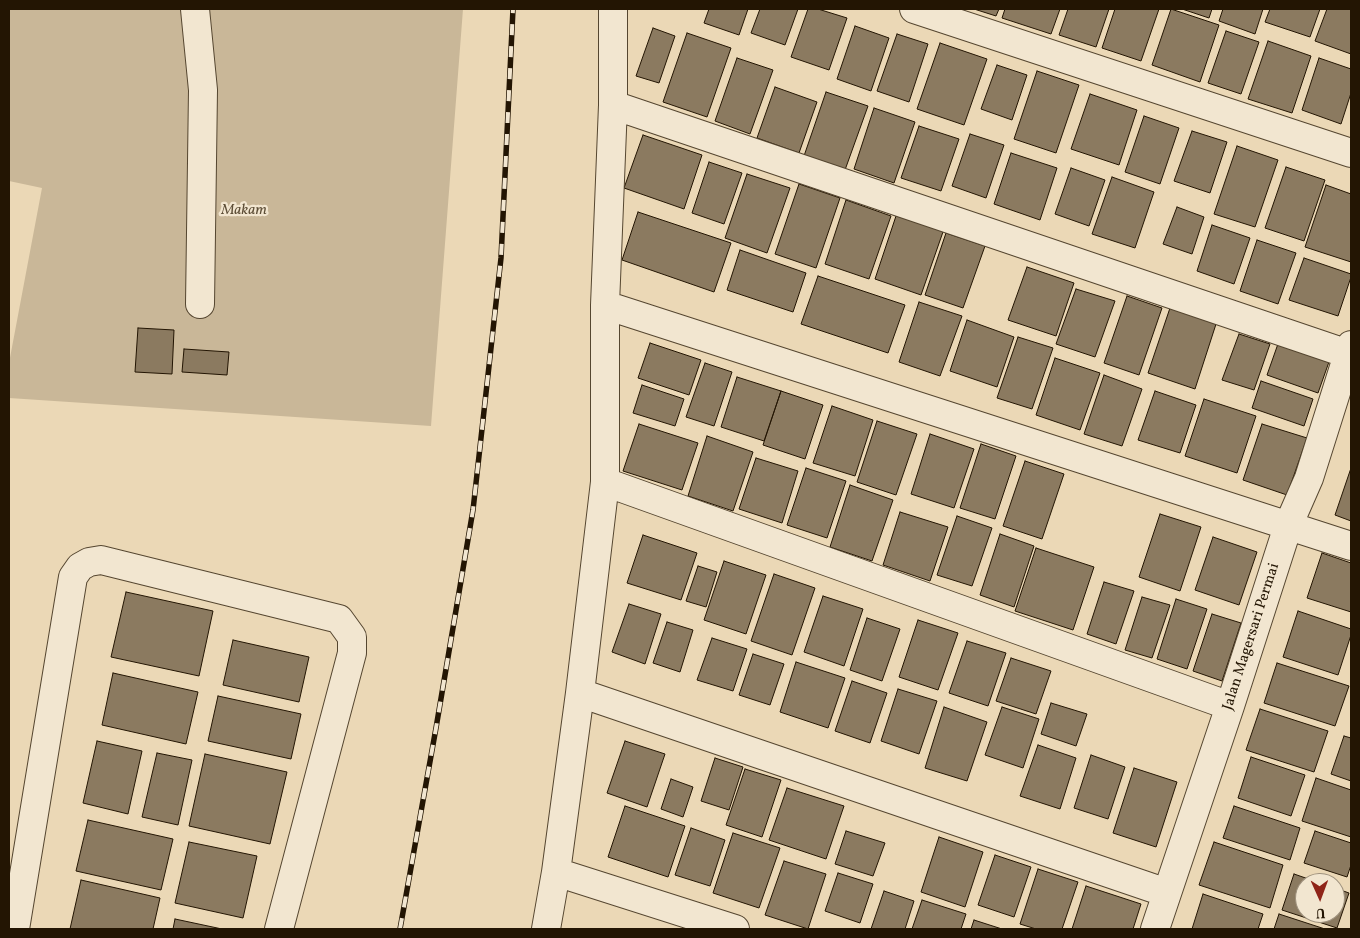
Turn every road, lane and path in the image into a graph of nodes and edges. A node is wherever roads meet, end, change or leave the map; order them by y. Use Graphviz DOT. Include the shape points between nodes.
graph roads {
  1 [pos="196,9"];
  2 [pos="613,9"];
  3 [pos="914,9"];
  4 [pos="613,106"];
  5 [pos="1351,153"];
  6 [pos="200,304"];
  7 [pos="605,305"];
  8 [pos="1350,351"];
  9 [pos="605,482"];
  10 [pos="1288,526"];
  11 [pos="1351,546"];
  12 [pos="580,693"];
  13 [pos="1230,706"];
  14 [pos="556,872"];
  15 [pos="1167,893"];
  16 [pos="14,929"];
  17 [pos="279,929"];
  18 [pos="546,929"];
  19 [pos="735,929"];
  20 [pos="1155,929"];
  1 -- 6 [label="street" via="203,90"];
  2 -- 4 [label="street"];
  3 -- 5 [label="street"];
  4 -- 7 [label="street"];
  4 -- 8 [label="street"];
  7 -- 9 [label="street"];
  7 -- 10 [label="street"];
  8 -- 10 [label="street, Jalan Magersari Permai" via="1309,478"];
  9 -- 12 [label="street"];
  9 -- 13 [label="street"];
  10 -- 11 [label="street"];
  10 -- 13 [label="street, Jalan Magersari Permai"];
  12 -- 14 [label="street"];
  12 -- 15 [label="street"];
  13 -- 15 [label="street, Jalan Magersari Permai"];
  14 -- 18 [label="street"];
  14 -- 19 [label="street"];
  15 -- 20 [label="street, Jalan Magersari Permai"];
  16 -- 17 [label="street" via="73,577 80,567 101,560 339,619 352,637 352,653"];
}
